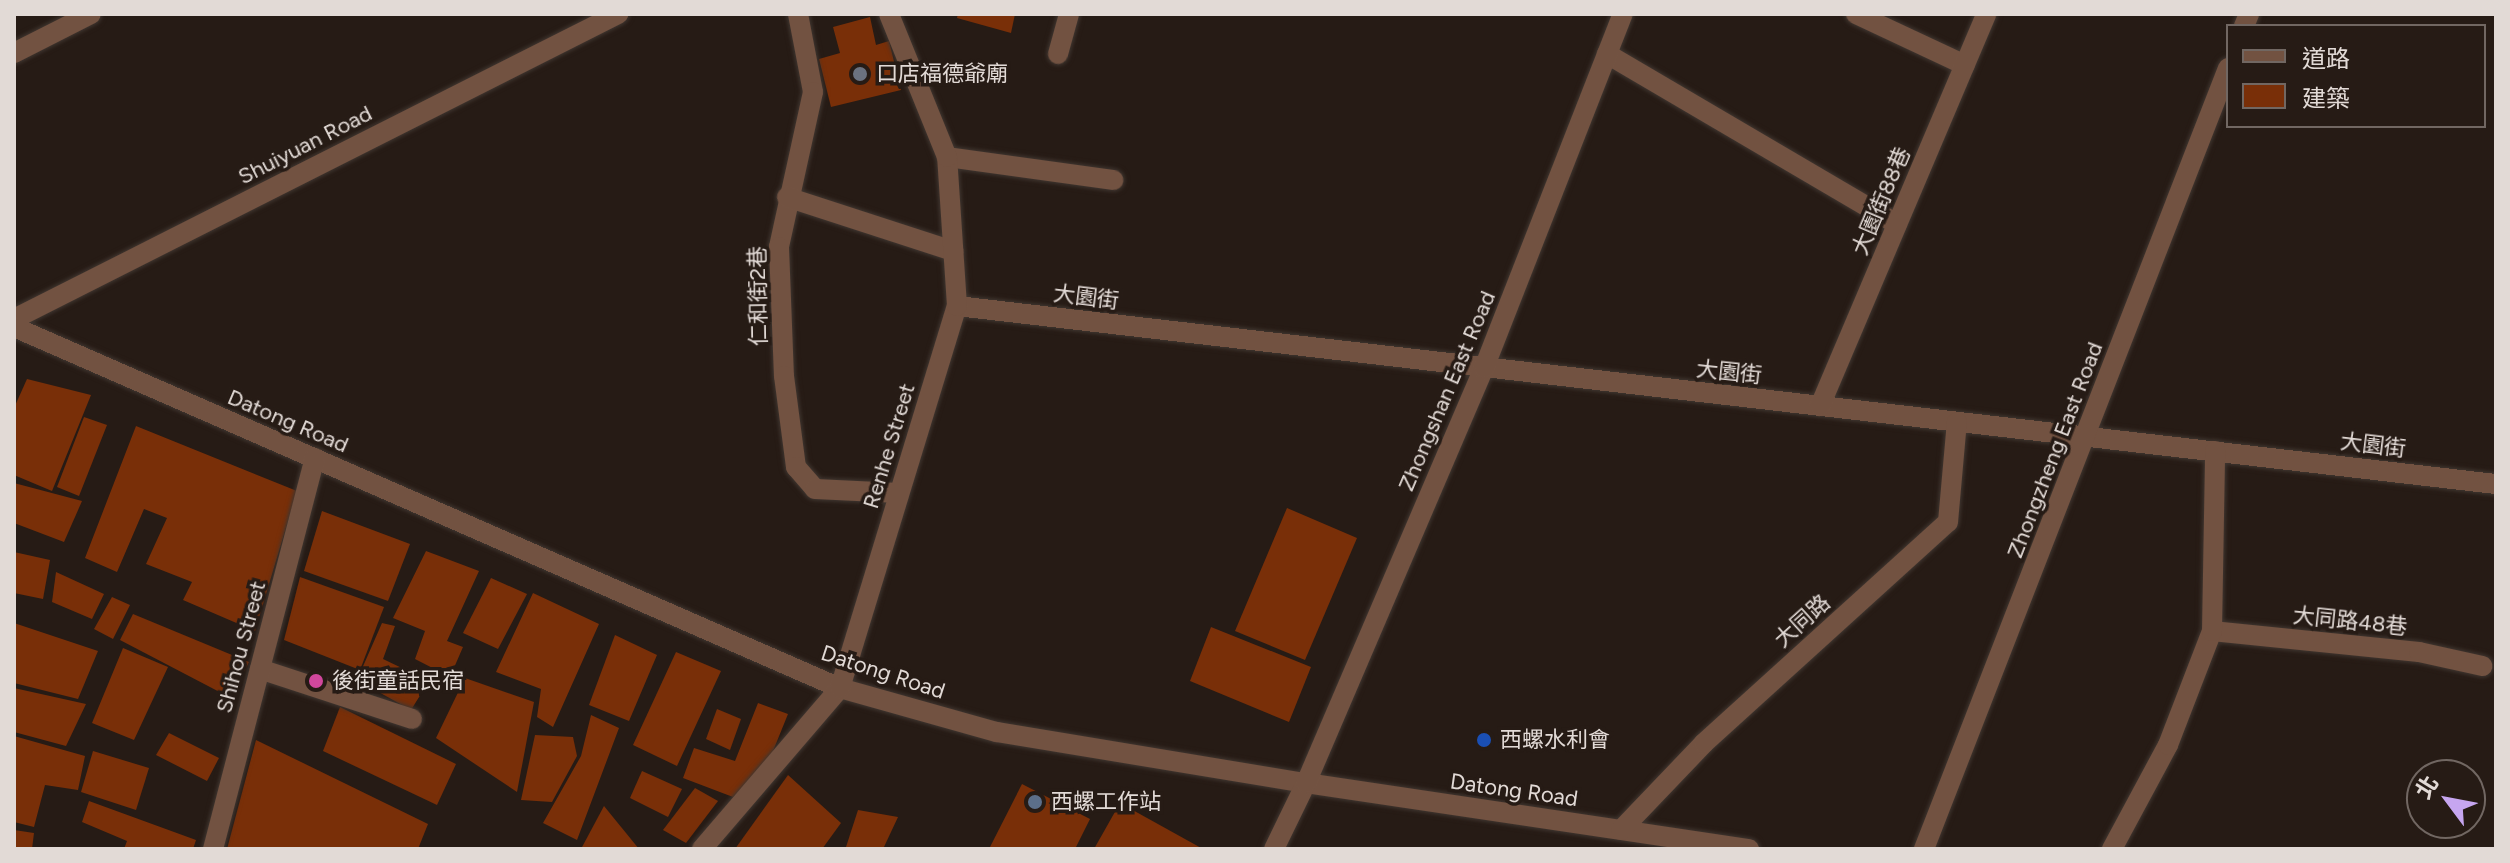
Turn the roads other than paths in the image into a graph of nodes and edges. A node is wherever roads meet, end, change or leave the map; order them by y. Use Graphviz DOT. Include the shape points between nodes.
graph roads {
  1 [pos="618,14"];
  2 [pos="798,14"];
  3 [pos="889,14"];
  4 [pos="1069,14"];
  5 [pos="1623,14"];
  6 [pos="1856,14"];
  7 [pos="1986,14"];
  8 [pos="85,15"];
  9 [pos="14,53"];
  10 [pos="1058,54"];
  11 [pos="1607,54"];
  12 [pos="1965,65"];
  13 [pos="2226,73"];
  14 [pos="947,157"];
  15 [pos="1113,180"];
  16 [pos="787,197"];
  17 [pos="1897,224"];
  18 [pos="953,251"];
  19 [pos="957,306"];
  20 [pos="14,319"];
  21 [pos="14,327"];
  22 [pos="1484,368"];
  23 [pos="1820,406"];
  24 [pos="1957,422"];
  25 [pos="2087,436"];
  26 [pos="2215,451"];
  27 [pos="315,458"];
  28 [pos="2496,484"];
  29 [pos="899,493"];
  30 [pos="2212,631"];
  31 [pos="2482,666"];
  32 [pos="260,669"];
  33 [pos="840,688"];
  34 [pos="412,719"];
  35 [pos="1306,783"];
  36 [pos="1621,830"];
  37 [pos="213,849"];
  38 [pos="702,849"];
  39 [pos="1274,849"];
  40 [pos="1749,849"];
  41 [pos="1924,849"];
  42 [pos="2112,849"];
  1 -- 20 [label="street, Shuiyuan Road"];
  2 -- 16 [label="street, 仁和街2巷" via="813,92"];
  3 -- 14 [label="street, Renhe Street"];
  4 -- 10 [label="street"];
  5 -- 11 [label="street, Zhongshan East Road"];
  6 -- 12 [label="street"];
  7 -- 12 [label="street, 大園街88巷"];
  8 -- 9 [label="street"];
  11 -- 17 [label="street"];
  11 -- 22 [label="street, Zhongshan East Road"];
  12 -- 17 [label="street, 大園街88巷"];
  13 -- 25 [label="street, Zhongzheng East Road"];
  14 -- 15 [label="street"];
  14 -- 18 [label="street, Renhe Street"];
  16 -- 18 [label="street"];
  16 -- 29 [label="street, 仁和街2巷" via="779,261 784,376 796,467 815,489"];
  17 -- 23 [label="street, 大園街88巷"];
  18 -- 19 [label="street, Renhe Street"];
  19 -- 22 [label="street, 大園街"];
  19 -- 29 [label="street, Renhe Street"];
  21 -- 27 [label="street, Datong Road"];
  22 -- 23 [label="street, 大園街"];
  22 -- 35 [label="street, Zhongshan East Road"];
  23 -- 24 [label="street, 大園街"];
  24 -- 25 [label="street, 大園街"];
  24 -- 36 [label="street, 大同路" via="1948,522 1704,743"];
  25 -- 26 [label="street, 大園街"];
  25 -- 41 [label="street, Zhongzheng East Road"];
  26 -- 28 [label="street, 大園街"];
  26 -- 30 [label="street"];
  27 -- 32 [label="street, Shihou Street"];
  27 -- 33 [label="street, Datong Road"];
  29 -- 33 [label="street, Renhe Street"];
  30 -- 31 [label="street, 大同路48巷" via="2419,652"];
  30 -- 42 [label="street" via="2168,745"];
  32 -- 34 [label="street"];
  32 -- 37 [label="street, Shihou Street"];
  33 -- 35 [label="street, Datong Road" via="997,732"];
  33 -- 38 [label="street, Renhe Street"];
  35 -- 36 [label="street, Datong Road"];
  35 -- 39 [label="street, Zhongshan East Road"];
  36 -- 40 [label="street, Datong Road"];
}
